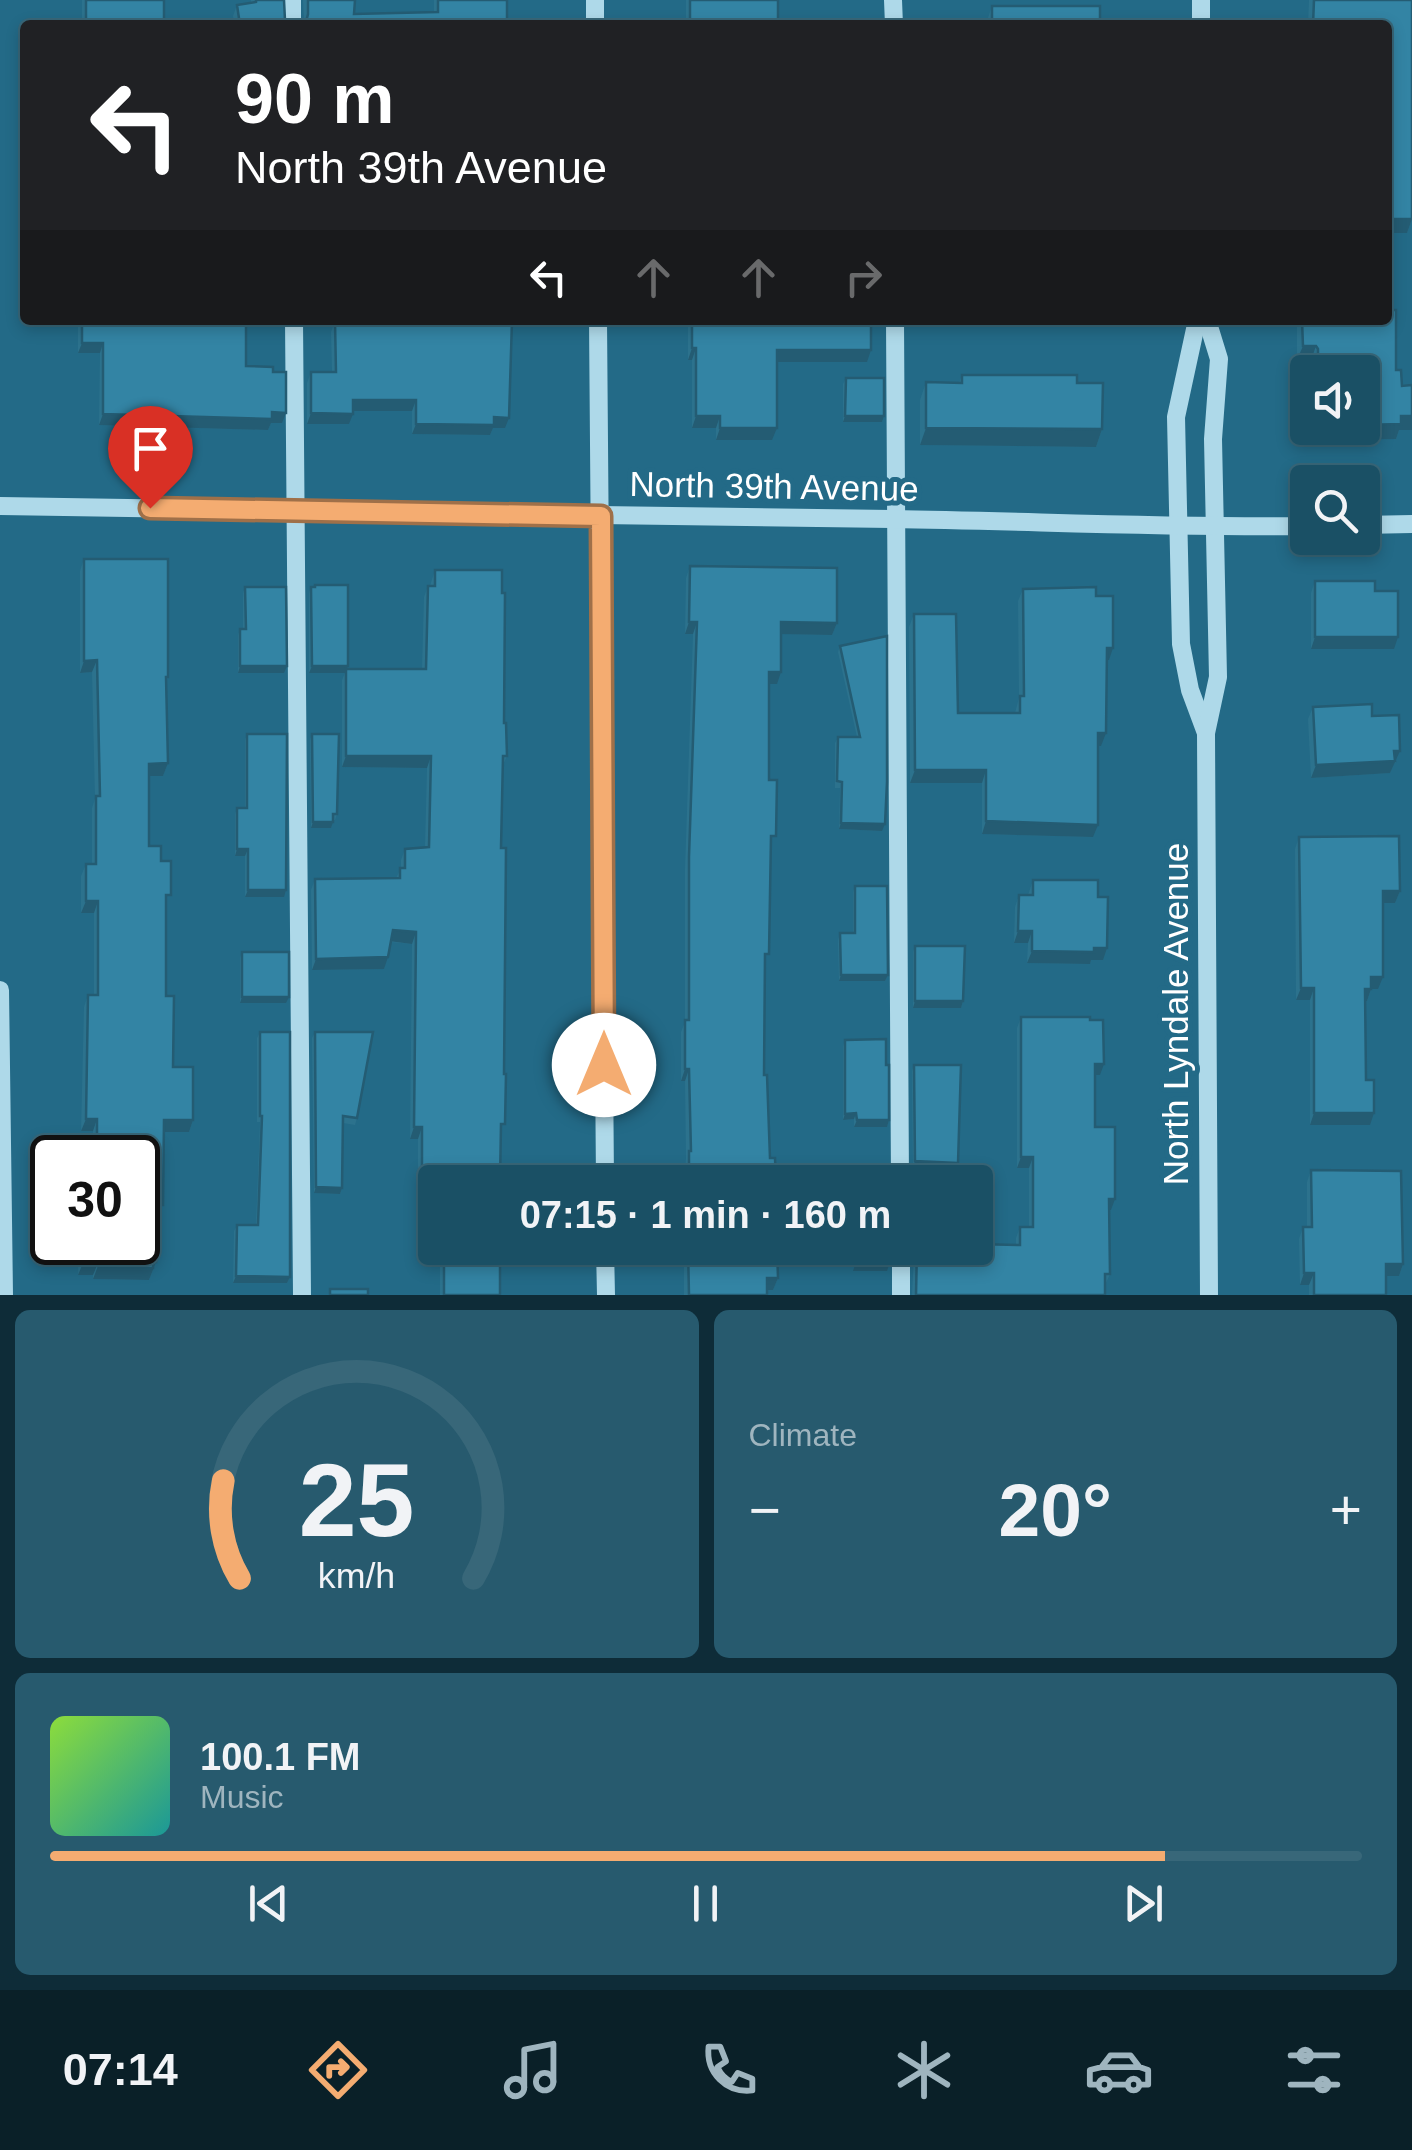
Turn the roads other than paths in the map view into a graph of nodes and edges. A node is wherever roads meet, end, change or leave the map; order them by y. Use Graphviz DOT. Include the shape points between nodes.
graph roads {
  1 [pos="294,325"];
  2 [pos="598,325"];
  3 [pos="895,325"];
  4 [pos="1196,325"];
  5 [pos="1209,325"];
  6 [pos="0,506"];
  7 [pos="296,510"];
  8 [pos="601,516"];
  9 [pos="896,519"];
  10 [pos="1380,524"];
  11 [pos="1412,524"];
  12 [pos="1179,526"];
  13 [pos="1290,526"];
  14 [pos="1215,527"];
  15 [pos="1206,733"];
  16 [pos="0,990"];
  17 [pos="605,1165"];
  18 [pos="900,1165"];
  19 [pos="606,1265"];
  20 [pos="901,1265"];
  21 [pos="4,1295"];
  22 [pos="302,1295"];
  23 [pos="606,1295"];
  24 [pos="901,1295"];
  25 [pos="1209,1295"];
  1 -- 7 [label="street"];
  2 -- 8 [label="street"];
  3 -- 9 [label="street"];
  4 -- 12 [label="street, North Lyndale Avenue" via="1176,417"];
  5 -- 14 [label="street, North Lyndale Avenue" via="1219,358"];
  6 -- 7 [label="street, North 39th Avenue"];
  7 -- 8 [label="street, North 39th Avenue"];
  7 -- 22 [label="street"];
  8 -- 9 [label="street, North 39th Avenue"];
  8 -- 17 [label="street"];
  9 -- 12 [label="street, North 39th Avenue"];
  9 -- 18 [label="street"];
  10 -- 11 [label="street"];
  12 -- 14 [label="street, North 39th Avenue"];
  12 -- 15 [label="street, North Lyndale Avenue" via="1181,644"];
  13 -- 14 [label="street, North 39th Avenue"];
  14 -- 15 [label="street, North Lyndale Avenue" via="1218,677"];
  15 -- 25 [label="street, North Lyndale Avenue"];
  16 -- 21 [label="street"];
  19 -- 23 [label="street"];
  20 -- 24 [label="street"];
}
